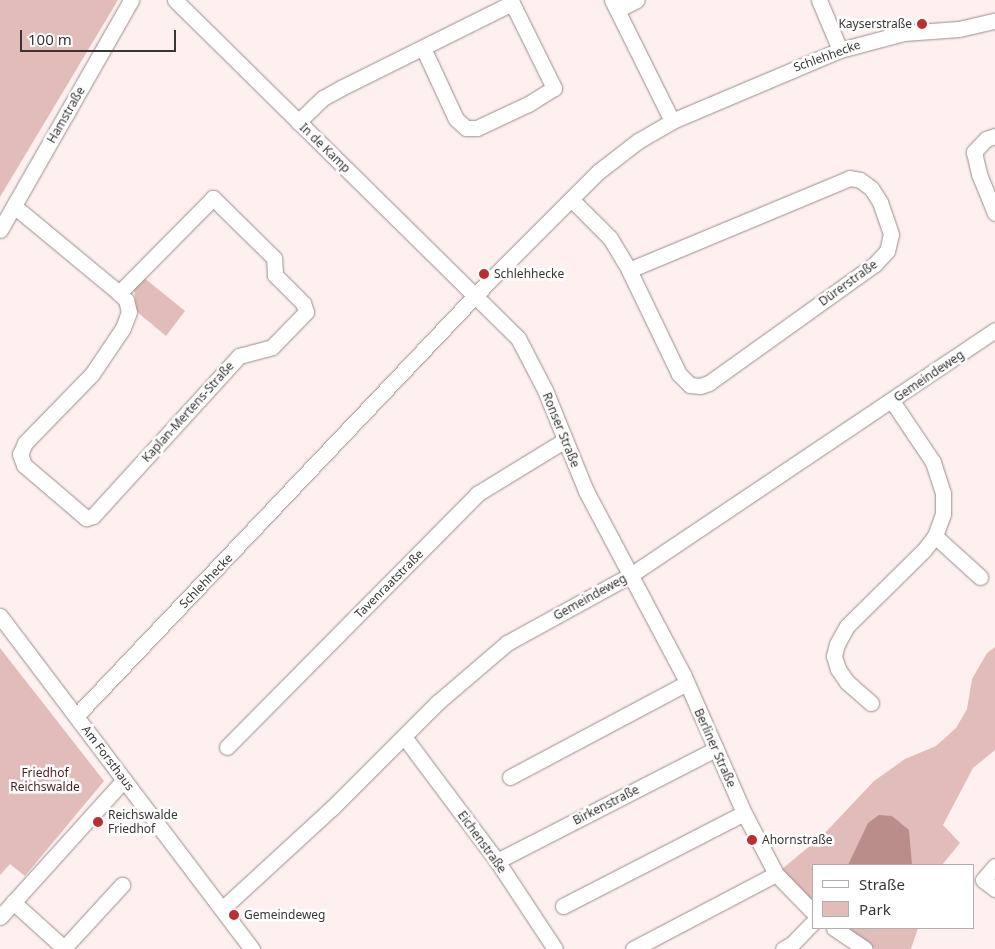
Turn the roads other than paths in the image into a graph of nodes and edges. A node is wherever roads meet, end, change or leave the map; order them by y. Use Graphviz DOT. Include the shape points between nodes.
graph roads {
  1 [pos="131,0"];
  2 [pos="175,0"];
  3 [pos="637,0"];
  4 [pos="819,0"];
  5 [pos="614,5"];
  6 [pos="995,21"];
  7 [pos="423,48"];
  8 [pos="840,50"];
  9 [pos="672,121"];
  10 [pos="298,122"];
  11 [pos="995,136"];
  12 [pos="571,199"];
  13 [pos="14,206"];
  14 [pos="995,213"];
  15 [pos="0,230"];
  16 [pos="629,270"];
  17 [pos="119,293"];
  18 [pos="477,295"];
  19 [pos="995,330"];
  20 [pos="892,401"];
  21 [pos="565,440"];
  22 [pos="935,536"];
  23 [pos="629,576"];
  24 [pos="980,577"];
  25 [pos="0,616"];
  26 [pos="687,683"];
  27 [pos="871,703"];
  28 [pos="76,716"];
  29 [pos="405,738"];
  30 [pos="227,747"];
  31 [pos="716,749"];
  32 [pos="510,777"];
  33 [pos="124,780"];
  34 [pos="744,813"];
  35 [pos="497,861"];
  36 [pos="994,867"];
  37 [pos="776,874"];
  38 [pos="122,885"];
  39 [pos="995,889"];
  40 [pos="13,902"];
  41 [pos="563,906"];
  42 [pos="222,909"];
  43 [pos="812,911"];
  44 [pos="0,917"];
  45 [pos="812,923"];
  46 [pos="835,929"];
  47 [pos="65,948"];
  48 [pos="252,949"];
  49 [pos="555,949"];
  50 [pos="633,949"];
  51 [pos="783,949"];
  52 [pos="865,949"];
  1 -- 13 [label="street, Hamstraße"];
  2 -- 10 [label="street, In de Kamp"];
  3 -- 5 [label="street"];
  4 -- 8 [label="street"];
  5 -- 9 [label="street"];
  6 -- 8 [label="street, Schlehhecke" via="958,29 904,32"];
  7 -- 7 [label="street" via="512,3 554,88 477,128 466,128 456,119"];
  7 -- 10 [label="street" via="323,98"];
  8 -- 9 [label="street, Schlehhecke"];
  9 -- 12 [label="street, Schlehhecke" via="638,140"];
  10 -- 18 [label="street, In de Kamp"];
  11 -- 14 [label="street" via="986,139 974,152 978,174"];
  12 -- 16 [label="street, Dürerstraße" via="610,238"];
  12 -- 18 [label="street, Schlehhecke"];
  13 -- 15 [label="street, Hamstraße"];
  13 -- 17 [label="street, Kaplan-Mertens-Straße"];
  16 -- 16 [label="street, Dürerstraße" via="679,374 690,385 700,386 709,383 875,264 887,251 891,234 880,202 871,188 850,178"];
  17 -- 17 [label="street, Kaplan-Mertens-Straße" via="126,300 129,312 123,328 92,374 25,444 20,454 24,464 86,518 93,516 239,356 272,347 306,312 303,303 275,275 274,258 213,198"];
  18 -- 21 [label="street, Ronser Straße" via="518,338 545,390"];
  18 -- 28 [label="street, Schlehhecke"];
  19 -- 20 [label="street, Gemeindeweg"];
  20 -- 22 [label="street" via="922,442 939,480 943,514"];
  20 -- 23 [label="street, Gemeindeweg"];
  21 -- 23 [label="street, Ronser Straße" via="586,492"];
  21 -- 30 [label="street, Tavenraatstraße" via="477,494"];
  22 -- 24 [label="street"];
  22 -- 27 [label="street" via="847,626 837,644 834,656 838,669 846,682"];
  23 -- 26 [label="street, Berliner Straße"];
  23 -- 29 [label="street, Gemeindeweg" via="507,643 438,702"];
  25 -- 28 [label="street, Am Forsthaus"];
  26 -- 31 [label="street, Berliner Straße"];
  26 -- 32 [label="street"];
  28 -- 33 [label="street, Am Forsthaus"];
  29 -- 35 [label="street, Eichenstraße"];
  29 -- 42 [label="street, Gemeindeweg"];
  31 -- 34 [label="street, Berliner Straße"];
  31 -- 35 [label="street, Birkenstraße"];
  33 -- 40 [label="street"];
  33 -- 42 [label="street, Am Forsthaus"];
  34 -- 37 [label="street, Berliner Straße"];
  34 -- 41 [label="street"];
  35 -- 49 [label="street, Eichenstraße"];
  36 -- 39 [label="street" via="983,880"];
  37 -- 43 [label="street, Berliner Straße"];
  37 -- 50 [label="street"];
  38 -- 47 [label="street"];
  40 -- 44 [label="street"];
  40 -- 47 [label="street"];
  42 -- 48 [label="street, Am Forsthaus"];
  45 -- 51 [label="street"];
  46 -- 52 [label="street"];
}
